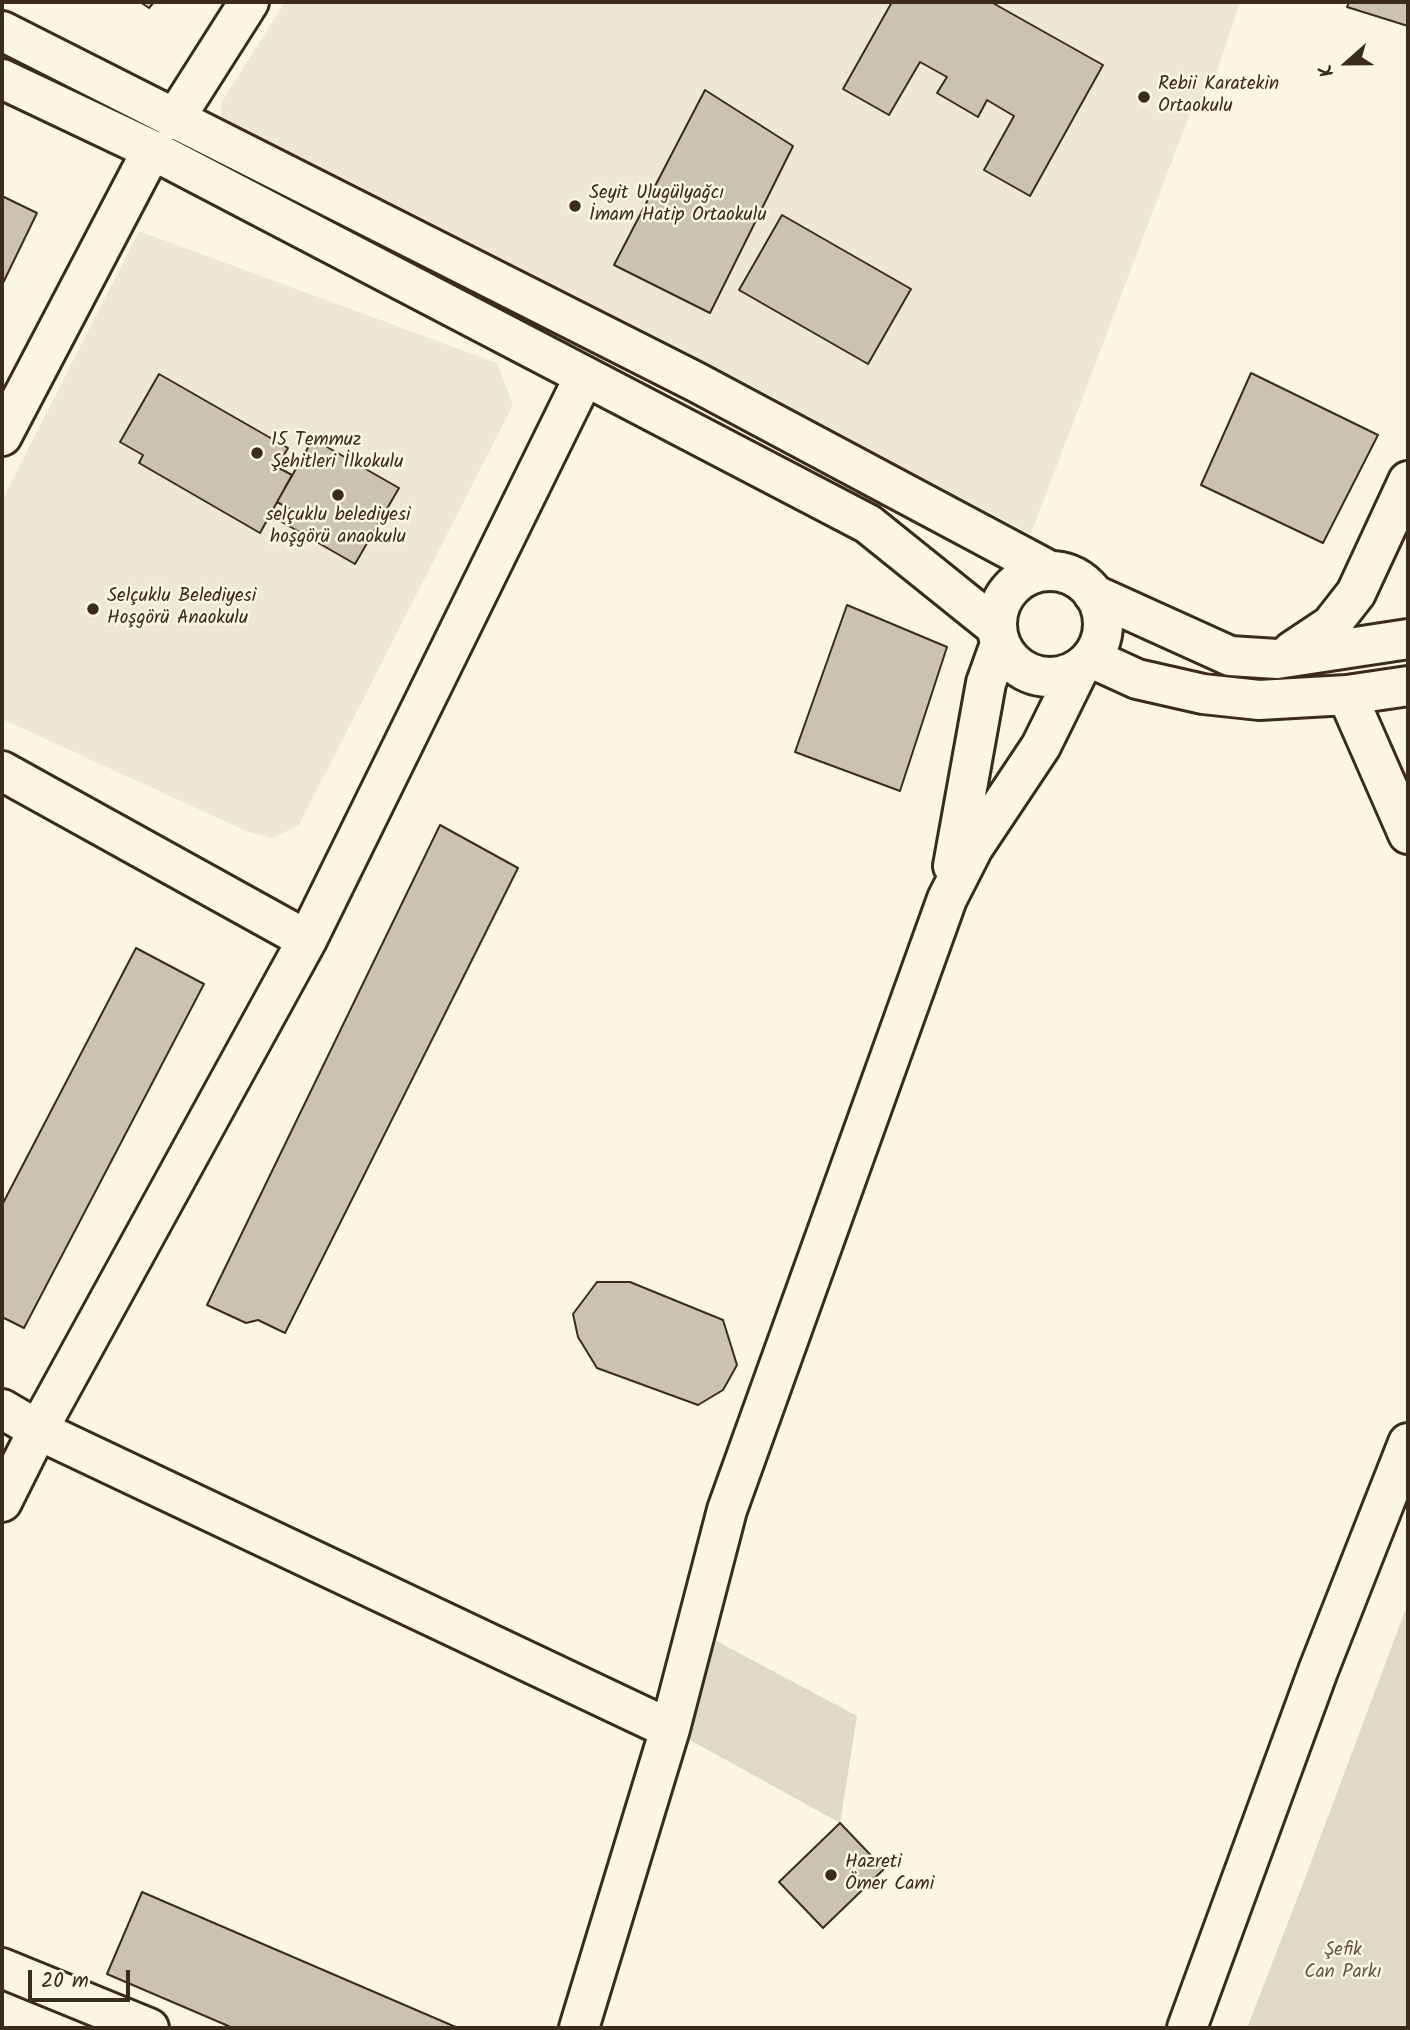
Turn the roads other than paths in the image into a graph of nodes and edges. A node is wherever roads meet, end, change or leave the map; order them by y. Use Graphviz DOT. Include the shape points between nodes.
graph roads {
  1 [pos="249,2"];
  2 [pos="2,32"];
  3 [pos="2,79"];
  4 [pos="163,135"];
  5 [pos="584,377"];
  6 [pos="2,436"];
  7 [pos="1408,481"];
  8 [pos="1050,571"];
  9 [pos="1093,594"];
  10 [pos="998,636"];
  11 [pos="1408,639"];
  12 [pos="1277,659"];
  13 [pos="1085,664"];
  14 [pos="1408,686"];
  15 [pos="1347,695"];
  16 [pos="2,771"];
  17 [pos="1408,834"];
  18 [pos="947,899"];
  19 [pos="307,940"];
  20 [pos="2,1409"];
  21 [pos="38,1430"];
  22 [pos="1408,1443"];
  23 [pos="2,1502"];
  24 [pos="670,1729"];
  25 [pos="2,1968"];
  26 [pos="149,2028"];
  27 [pos="579,2028"];
  28 [pos="1187,2028"];
  1 -- 4 [label="street"];
  2 -- 4 [label="street"];
  3 -- 4 [label="street"];
  4 -- 5 [label="street"];
  4 -- 6 [label="street"];
  4 -- 8 [label="street" via="696,382"];
  5 -- 10 [label="street" via="869,524"];
  5 -- 19 [label="street"];
  7 -- 12 [label="street" via="1356,593 1332,625"];
  8 -- 9 [label="street" via="1082,582"];
  8 -- 10 [label="street" via="1033,573 1006,593 999,608"];
  9 -- 12 [label="street" via="1230,656"];
  9 -- 13 [label="street" via="1103,626 1100,642"];
  10 -- 13 [label="street" via="1010,660 1024,672 1060,677"];
  10 -- 18 [label="street"];
  11 -- 12 [label="street"];
  13 -- 15 [label="street" via="1203,694 1259,700"];
  13 -- 18 [label="street" via="1041,746 973,848"];
  14 -- 15 [label="street"];
  15 -- 17 [label="street"];
  16 -- 19 [label="street"];
  18 -- 24 [label="street" via="727,1510"];
  19 -- 21 [label="street"];
  20 -- 21 [label="street"];
  21 -- 23 [label="street"];
  21 -- 24 [label="street"];
  22 -- 28 [label="street" via="1318,1671"];
  24 -- 27 [label="street"];
  25 -- 26 [label="street"];
}
